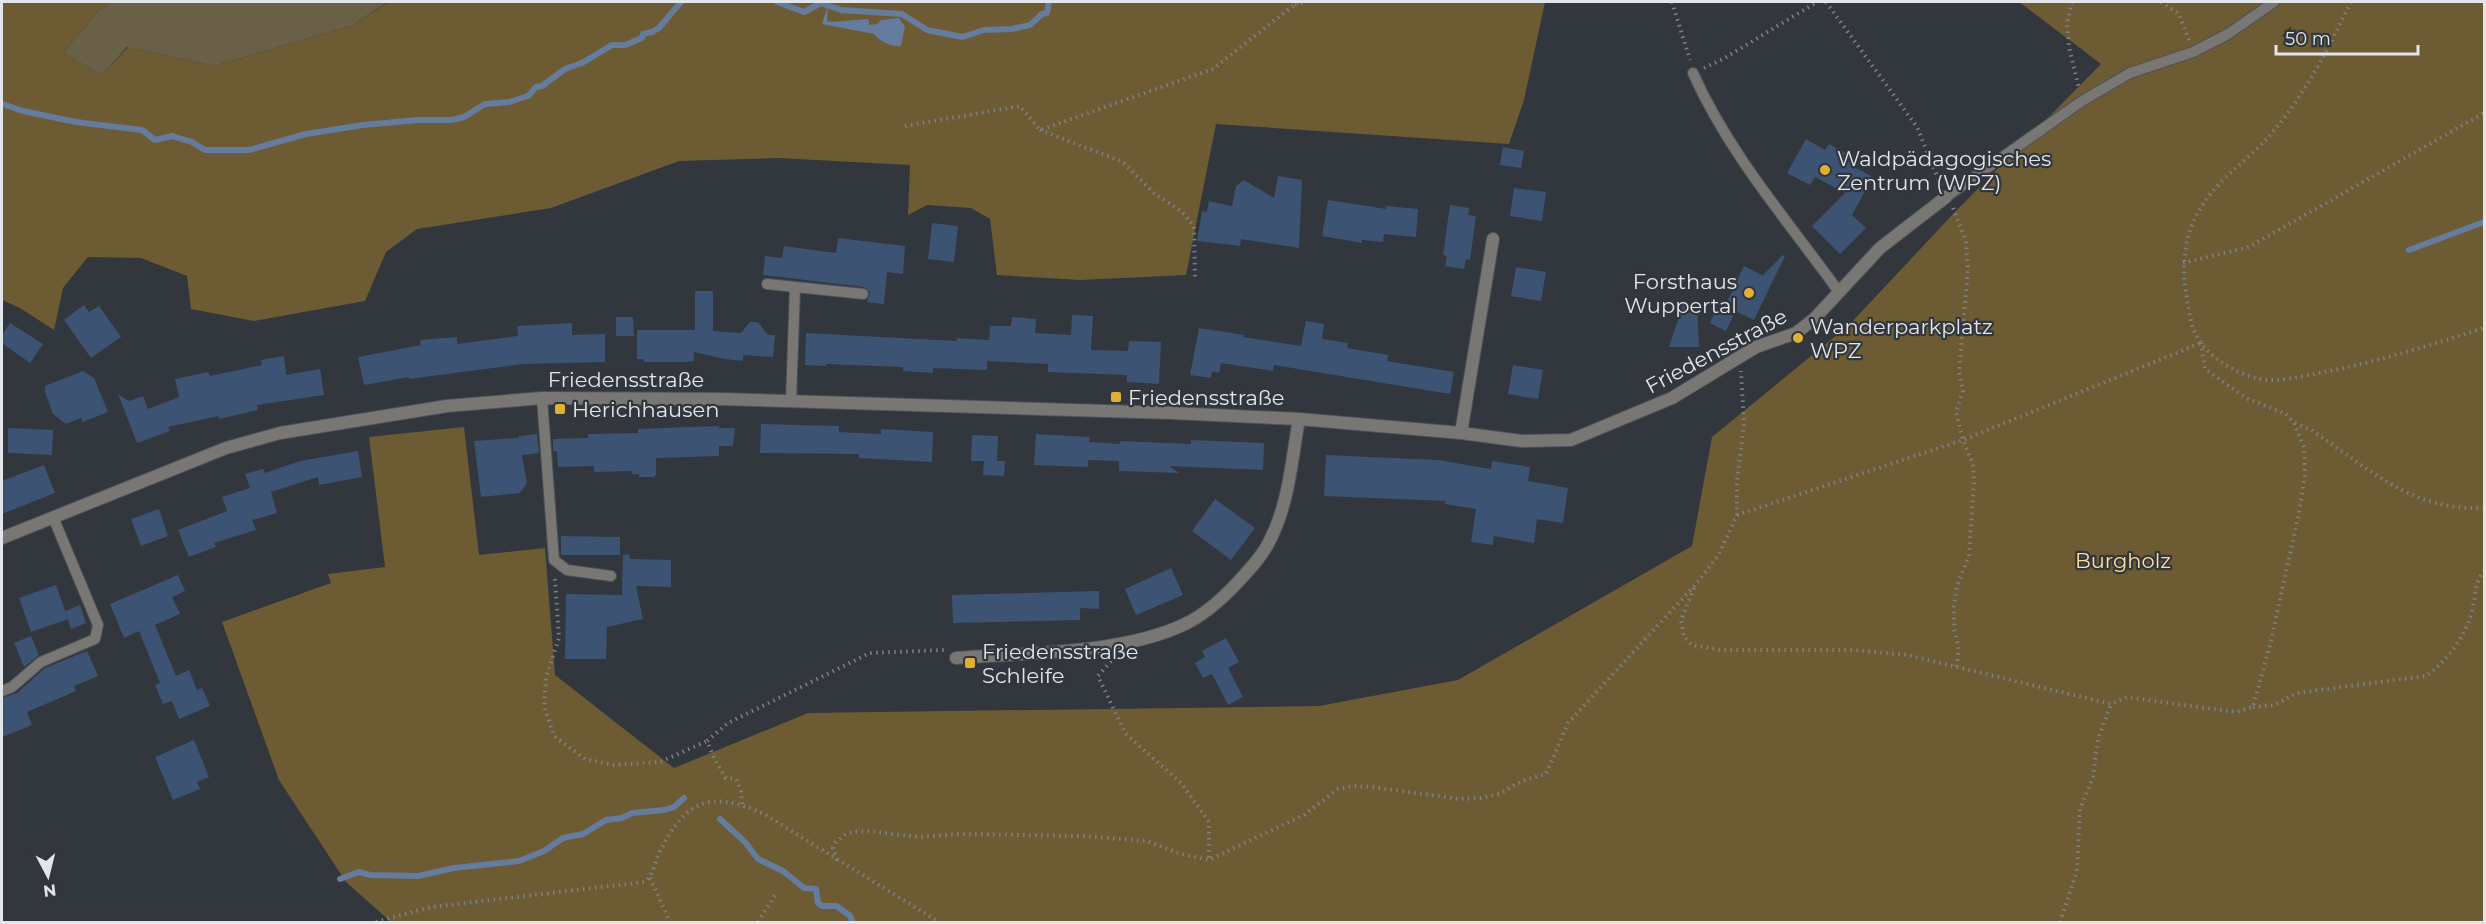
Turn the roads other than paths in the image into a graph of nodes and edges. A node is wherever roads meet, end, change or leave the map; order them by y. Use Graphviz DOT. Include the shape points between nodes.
graph roads {
  1 [pos="2274,2"];
  2 [pos="1693,73"];
  3 [pos="1946,196"];
  4 [pos="1493,239"];
  5 [pos="767,284"];
  6 [pos="795,287"];
  7 [pos="1839,292"];
  8 [pos="863,294"];
  9 [pos="542,398"];
  10 [pos="790,401"];
  11 [pos="1299,419"];
  12 [pos="1461,433"];
  13 [pos="53,517"];
  14 [pos="2,538"];
  15 [pos="610,576"];
  16 [pos="956,658"];
  17 [pos="2,691"];
  1 -- 3 [label="lane" via="2228,34 2193,52 2130,73 2082,101"];
  2 -- 7 [label="lane" via="1706,103 1760,186"];
  3 -- 7 [label="street, Friedensstraße" via="1880,248"];
  4 -- 12 [label="street"];
  5 -- 6 [label="lane"];
  6 -- 8 [label="lane"];
  6 -- 10 [label="lane"];
  7 -- 12 [label="street, Friedensstraße" via="1796,333 1756,347 1672,398 1571,440 1522,441"];
  9 -- 10 [label="street, Friedensstraße"];
  9 -- 13 [label="street, Friedensstraße" via="447,406 280,433 226,448"];
  9 -- 15 [label="lane" via="554,560 567,570"];
  10 -- 11 [label="street, Friedensstraße"];
  11 -- 12 [label="street, Friedensstraße"];
  11 -- 16 [label="street" via="1284,502 1271,539 1218,603 1187,624 1123,643"];
  13 -- 14 [label="street"];
  13 -- 17 [label="lane" via="98,626 94,639 41,662"];
}
